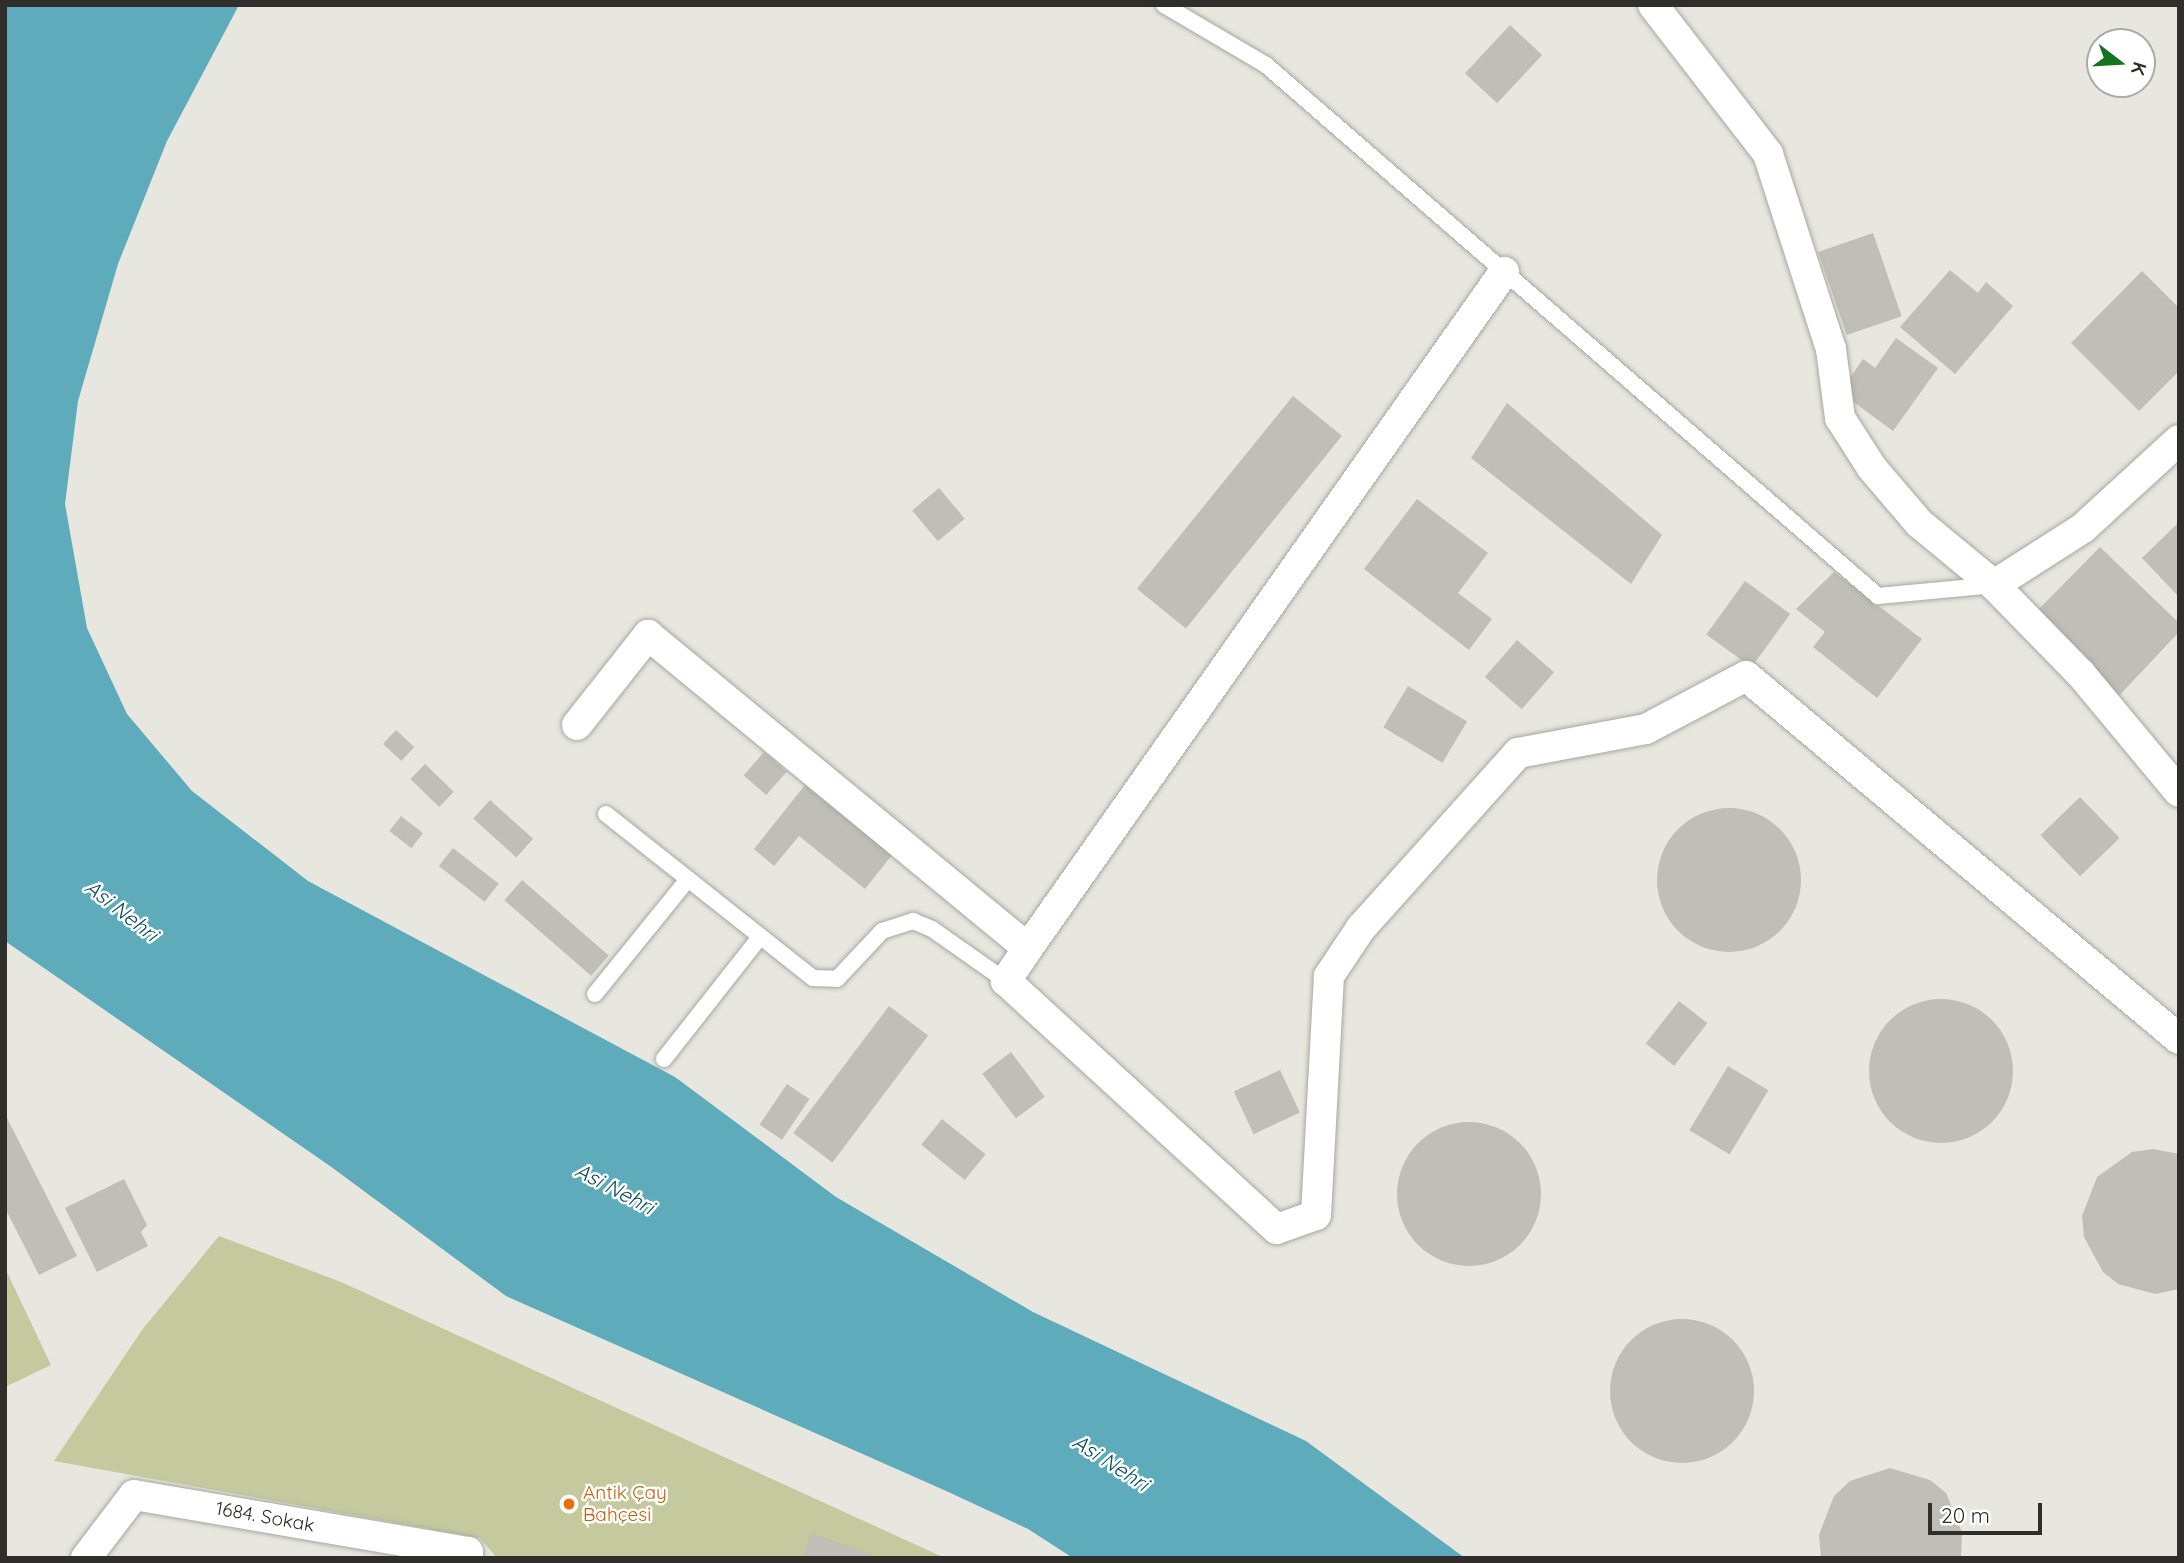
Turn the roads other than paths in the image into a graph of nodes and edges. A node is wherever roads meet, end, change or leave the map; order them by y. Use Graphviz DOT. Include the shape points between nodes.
graph roads {
  1 [pos="1164,5"];
  2 [pos="1653,5"];
  3 [pos="1504,272"];
  4 [pos="2179,440"];
  5 [pos="1994,585"];
  6 [pos="576,725"];
  7 [pos="2179,792"];
  8 [pos="606,814"];
  9 [pos="688,879"];
  10 [pos="760,937"];
  11 [pos="1028,948"];
  12 [pos="1006,981"];
  13 [pos="595,994"];
  14 [pos="2179,1039"];
  15 [pos="664,1059"];
  16 [pos="86,1558"];
  17 [pos="468,1558"];
  1 -- 3 [label="lane" via="1266,65"];
  2 -- 5 [label="street" via="1768,154 1831,349 1840,418 1892,496"];
  3 -- 5 [label="lane" via="1878,596"];
  3 -- 11 [label="street"];
  4 -- 5 [label="street" via="2083,528"];
  5 -- 7 [label="street" via="2081,674"];
  6 -- 11 [label="street" via="648,635"];
  8 -- 9 [label="lane"];
  9 -- 10 [label="lane"];
  9 -- 13 [label="lane"];
  10 -- 12 [label="lane" via="813,978 825,981 847,972 881,931 913,921 932,929"];
  10 -- 15 [label="lane"];
  11 -- 12 [label="street"];
  12 -- 14 [label="street" via="1277,1229 1316,1215 1329,976 1361,928 1518,753 1646,729 1746,676"];
  16 -- 17 [label="street, 1684. Sokak" via="134,1495 468,1552"];
}
